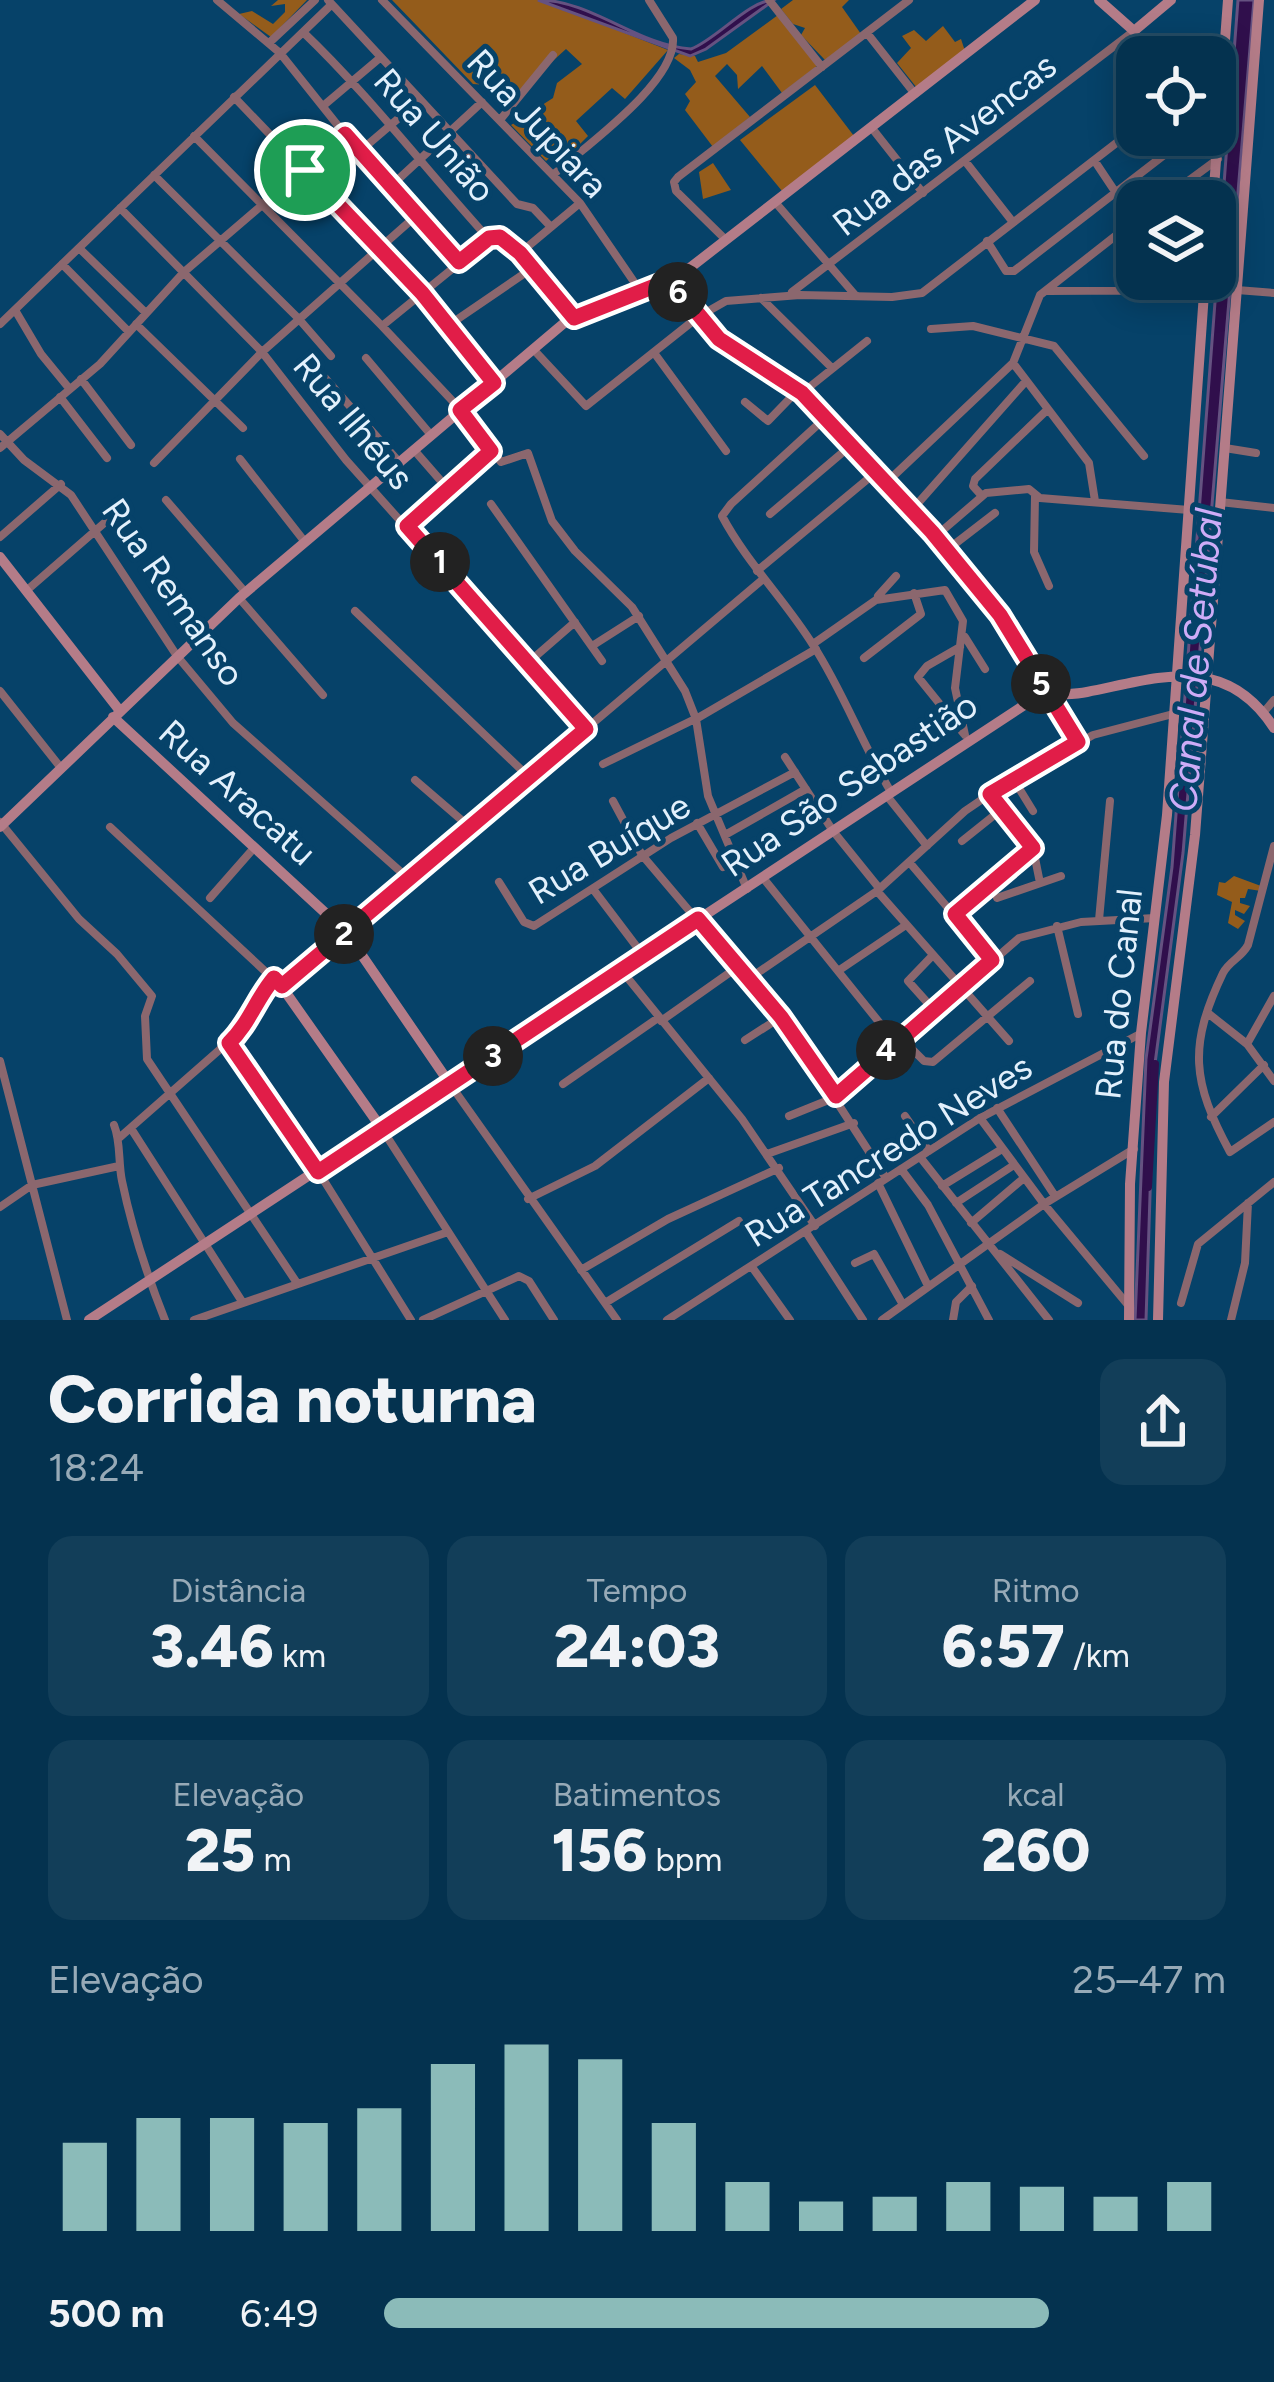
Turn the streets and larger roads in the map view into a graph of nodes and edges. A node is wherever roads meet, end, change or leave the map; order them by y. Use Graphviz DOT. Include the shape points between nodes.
graph roads {
  1 [pos="315,0"];
  2 [pos="382,0"];
  3 [pos="649,0"];
  4 [pos="789,0"];
  5 [pos="908,0"];
  6 [pos="1035,0"];
  7 [pos="1099,0"];
  8 [pos="1171,0"];
  9 [pos="1228,0"];
  10 [pos="1259,0"];
  11 [pos="224,2"];
  12 [pos="329,2"];
  13 [pos="773,5"];
  14 [pos="1134,31"];
  15 [pos="303,32"];
  16 [pos="867,33"];
  17 [pos="1225,36"];
  18 [pos="275,48"];
  19 [pos="553,55"];
  20 [pos="381,57"];
  21 [pos="822,68"];
  22 [pos="352,79"];
  23 [pos="915,94"];
  24 [pos="235,97"];
  25 [pos="420,100"];
  26 [pos="482,102"];
  27 [pos="323,106"];
  28 [pos="500,120"];
  29 [pos="388,127"];
  30 [pos="871,127"];
  31 [pos="345,134"];
  32 [pos="450,134"];
  33 [pos="194,136"];
  34 [pos="1116,143"];
  35 [pos="359,152"];
  36 [pos="1163,156"];
  37 [pos="1219,158"];
  38 [pos="1094,160"];
  39 [pos="965,161"];
  40 [pos="419,162"];
  41 [pos="305,170"];
  42 [pos="154,175"];
  43 [pos="553,175"];
  44 [pos="1189,180"];
  45 [pos="1216,180"];
  46 [pos="391,186"];
  47 [pos="923,193"];
  48 [pos="1114,194"];
  49 [pos="1116,197"];
  50 [pos="776,202"];
  51 [pos="580,203"];
  52 [pos="263,206"];
  53 [pos="120,208"];
  54 [pos="417,215"];
  55 [pos="1012,221"];
  56 [pos="551,227"];
  57 [pos="1116,237"];
  58 [pos="489,238"];
  59 [pos="727,240"];
  60 [pos="223,241"];
  61 [pos="987,241"];
  62 [pos="79,248"];
  63 [pos="380,248"];
  64 [pos="520,253"];
  65 [pos="459,262"];
  66 [pos="62,264"];
  67 [pos="831,266"];
  68 [pos="531,269"];
  69 [pos="184,272"];
  70 [pos="670,280"];
  71 [pos="340,283"];
  72 [pos="1237,290"];
  73 [pos="1046,291"];
  74 [pos="1116,292"];
  75 [pos="422,293"];
  76 [pos="642,293"];
  77 [pos="1274,293"];
  78 [pos="760,297"];
  79 [pos="785,297"];
  80 [pos="856,297"];
  81 [pos="1204,300"];
  82 [pos="15,310"];
  83 [pos="146,313"];
  84 [pos="698,317"];
  85 [pos="298,318"];
  86 [pos="574,318"];
  87 [pos="0,324"];
  88 [pos="449,325"];
  89 [pos="382,326"];
  90 [pos="133,328"];
  91 [pos="931,329"];
  92 [pos="1023,336"];
  93 [pos="867,341"];
  94 [pos="533,350"];
  95 [pos="262,352"];
  96 [pos="655,354"];
  97 [pos="331,356"];
  98 [pos="366,358"];
  99 [pos="1013,363"];
  100 [pos="832,368"];
  101 [pos="325,378"];
  102 [pos="81,379"];
  103 [pos="1026,381"];
  104 [pos="494,383"];
  105 [pos="69,388"];
  106 [pos="800,392"];
  107 [pos="60,397"];
  108 [pos="215,401"];
  109 [pos="745,402"];
  110 [pos="460,410"];
  111 [pos="1047,410"];
  112 [pos="824,419"];
  113 [pos="243,428"];
  114 [pos="431,435"];
  115 [pos="2,441"];
  116 [pos="131,445"];
  117 [pos="849,447"];
  118 [pos="1225,448"];
  119 [pos="414,450"];
  120 [pos="491,451"];
  121 [pos="726,451"];
  122 [pos="1256,453"];
  123 [pos="1144,456"];
  124 [pos="107,458"];
  125 [pos="240,459"];
  126 [pos="399,462"];
  127 [pos="154,463"];
  128 [pos="875,473"];
  129 [pos="886,483"];
  130 [pos="61,484"];
  131 [pos="370,487"];
  132 [pos="448,489"];
  133 [pos="1035,495"];
  134 [pos="982,496"];
  135 [pos="166,500"];
  136 [pos="1095,501"];
  137 [pos="1220,502"];
  138 [pos="491,504"];
  139 [pos="125,505"];
  140 [pos="1274,508"];
  141 [pos="912,510"];
  142 [pos="1189,510"];
  143 [pos="995,513"];
  144 [pos="770,514"];
  145 [pos="407,526"];
  146 [pos="96,531"];
  147 [pos="936,536"];
  148 [pos="0,537"];
  149 [pos="305,542"];
  150 [pos="947,550"];
  151 [pos="0,557"];
  152 [pos="760,576"];
  153 [pos="896,576"];
  154 [pos="1048,586"];
  155 [pos="26,591"];
  156 [pos="914,592"];
  157 [pos="243,595"];
  158 [pos="873,601"];
  159 [pos="355,611"];
  160 [pos="639,616"];
  161 [pos="575,622"];
  162 [pos="964,636"];
  163 [pos="592,646"];
  164 [pos="814,646"];
  165 [pos="960,647"];
  166 [pos="177,656"];
  167 [pos="864,658"];
  168 [pos="602,661"];
  169 [pos="668,661"];
  170 [pos="529,662"];
  171 [pos="985,669"];
  172 [pos="1181,675"];
  173 [pos="1203,675"];
  174 [pos="0,691"];
  175 [pos="322,694"];
  176 [pos="1047,694"];
  177 [pos="1274,700"];
  178 [pos="1263,713"];
  179 [pos="116,714"];
  180 [pos="1173,715"];
  181 [pos="696,719"];
  182 [pos="1274,728"];
  183 [pos="586,729"];
  184 [pos="966,738"];
  185 [pos="1078,742"];
  186 [pos="785,757"];
  187 [pos="604,764"];
  188 [pos="62,770"];
  189 [pos="795,772"];
  190 [pos="531,779"];
  191 [pos="415,780"];
  192 [pos="1014,781"];
  193 [pos="806,789"];
  194 [pos="889,794"];
  195 [pos="990,794"];
  196 [pos="613,801"];
  197 [pos="1110,801"];
  198 [pos="1002,808"];
  199 [pos="1033,811"];
  200 [pos="716,815"];
  201 [pos="698,823"];
  202 [pos="1,825"];
  203 [pos="110,827"];
  204 [pos="472,830"];
  205 [pos="833,831"];
  206 [pos="724,835"];
  207 [pos="962,842"];
  208 [pos="927,846"];
  209 [pos="1274,846"];
  210 [pos="254,848"];
  211 [pos="1033,848"];
  212 [pos="642,855"];
  213 [pos="735,859"];
  214 [pos="910,863"];
  215 [pos="1061,876"];
  216 [pos="764,879"];
  217 [pos="410,880"];
  218 [pos="499,882"];
  219 [pos="1040,883"];
  220 [pos="593,889"];
  221 [pos="748,889"];
  222 [pos="878,890"];
  223 [pos="210,898"];
  224 [pos="997,898"];
  225 [pos="955,914"];
  226 [pos="1155,918"];
  227 [pos="698,919"];
  228 [pos="1099,920"];
  229 [pos="906,925"];
  230 [pos="1057,926"];
  231 [pos="346,932"];
  232 [pos="810,936"];
  233 [pos="933,955"];
  234 [pos="644,956"];
  235 [pos="992,960"];
  236 [pos="739,966"];
  237 [pos="622,971"];
  238 [pos="838,971"];
  239 [pos="749,978"];
  240 [pos="1030,980"];
  241 [pos="278,982"];
  242 [pos="962,986"];
  243 [pos="1274,996"];
  244 [pos="934,1010"];
  245 [pos="1078,1014"];
  246 [pos="1209,1014"];
  247 [pos="781,1017"];
  248 [pos="988,1017"];
  249 [pos="659,1020"];
  250 [pos="1141,1034"];
  251 [pos="745,1040"];
  252 [pos="898,1040"];
  253 [pos="1009,1041"];
  254 [pos="229,1043"];
  255 [pos="1246,1044"];
  256 [pos="0,1061"];
  257 [pos="1264,1065"];
  258 [pos="709,1078"];
  259 [pos="1274,1081"];
  260 [pos="450,1084"];
  261 [pos="563,1084"];
  262 [pos="171,1094"];
  263 [pos="836,1096"];
  264 [pos="997,1108"];
  265 [pos="905,1115"];
  266 [pos="789,1116"];
  267 [pos="980,1118"];
  268 [pos="1211,1118"];
  269 [pos="1274,1122"];
  270 [pos="854,1123"];
  271 [pos="114,1125"];
  272 [pos="382,1129"];
  273 [pos="132,1130"];
  274 [pos="119,1138"];
  275 [pos="1003,1149"];
  276 [pos="1134,1149"];
  277 [pos="929,1151"];
  278 [pos="767,1154"];
  279 [pos="920,1157"];
  280 [pos="1014,1165"];
  281 [pos="119,1166"];
  282 [pos="779,1168"];
  283 [pos="901,1169"];
  284 [pos="318,1172"];
  285 [pos="1024,1178"];
  286 [pos="882,1181"];
  287 [pos="1274,1182"];
  288 [pos="32,1185"];
  289 [pos="942,1186"];
  290 [pos="1055,1196"];
  291 [pos="528,1199"];
  292 [pos="1248,1202"];
  293 [pos="956,1203"];
  294 [pos="1044,1204"];
  295 [pos="0,1207"];
  296 [pos="250,1214"];
  297 [pos="739,1221"];
  298 [pos="971,1223"];
  299 [pos="815,1226"];
  300 [pos="448,1232"];
  301 [pos="806,1232"];
  302 [pos="204,1245"];
  303 [pos="991,1248"];
  304 [pos="375,1258"];
  305 [pos="855,1263"];
  306 [pos="960,1263"];
  307 [pos="752,1267"];
  308 [pos="581,1270"];
  309 [pos="149,1281"];
  310 [pos="298,1283"];
  311 [pos="928,1286"];
  312 [pos="972,1286"];
  313 [pos="484,1291"];
  314 [pos="243,1303"];
  315 [pos="604,1303"];
  316 [pos="902,1303"];
  317 [pos="1078,1303"];
  318 [pos="1181,1303"];
  319 [pos="1130,1314"];
  320 [pos="67,1320"];
  321 [pos="89,1320"];
  322 [pos="165,1320"];
  323 [pos="194,1320"];
  324 [pos="411,1320"];
  325 [pos="423,1320"];
  326 [pos="505,1320"];
  327 [pos="554,1320"];
  328 [pos="617,1320"];
  329 [pos="667,1320"];
  330 [pos="790,1320"];
  331 [pos="863,1320"];
  332 [pos="882,1320"];
  333 [pos="953,1320"];
  334 [pos="989,1320"];
  335 [pos="1048,1320"];
  336 [pos="1157,1320"];
  337 [pos="1231,1320"];
  1 -- 18 [label="street"];
  2 -- 26 [label="street, Rua Jupiara"];
  3 -- 43 [label="street" via="674,44 670,59 632,106"];
  4 -- 13 [label="street"];
  5 -- 16 [label="street"];
  6 -- 23 [label="street"];
  7 -- 14 [label="street"];
  8 -- 14 [label="street"];
  9 -- 17 [label="street"];
  10 -- 72 [label="street, Rua do Canal"];
  11 -- 18 [label="street"];
  12 -- 15 [label="street"];
  12 -- 20 [label="street"];
  13 -- 21 [label="street"];
  14 -- 39 [label="street, Rua das Avencas"];
  15 -- 18 [label="street"];
  15 -- 22 [label="street, Rua União"];
  16 -- 21 [label="street"];
  16 -- 23 [label="street"];
  18 -- 24 [label="street"];
  18 -- 27 [label="street"];
  19 -- 28 [label="street"];
  20 -- 22 [label="street"];
  20 -- 25 [label="street"];
  21 -- 59 [label="street" via="674,182"];
  22 -- 27 [label="street"];
  22 -- 29 [label="street, Rua União"];
  23 -- 30 [label="street"];
  24 -- 33 [label="street"];
  24 -- 41 [label="street"];
  25 -- 29 [label="street"];
  25 -- 32 [label="street"];
  26 -- 28 [label="street, Rua Jupiara"];
  26 -- 32 [label="street"];
  27 -- 31 [label="street"];
  28 -- 43 [label="street, Rua Jupiara"];
  29 -- 35 [label="street"];
  29 -- 40 [label="street, Rua União"];
  30 -- 47 [label="street"];
  30 -- 50 [label="street"];
  31 -- 35 [label="street"];
  31 -- 41 [label="street"];
  32 -- 40 [label="street"];
  32 -- 56 [label="street" via="517,204"];
  33 -- 42 [label="street"];
  33 -- 52 [label="street"];
  34 -- 38 [label="street"];
  35 -- 46 [label="street"];
  36 -- 48 [label="street"];
  37 -- 44 [label="street"];
  37 -- 45 [label="street"];
  38 -- 48 [label="street"];
  38 -- 55 [label="street"];
  39 -- 47 [label="street, Rua das Avencas"];
  39 -- 55 [label="street"];
  40 -- 46 [label="street"];
  40 -- 58 [label="street, Rua União"];
  41 -- 52 [label="street"];
  41 -- 63 [label="street"];
  42 -- 53 [label="street"];
  42 -- 60 [label="street"];
  43 -- 51 [label="street, Rua Jupiara"];
  46 -- 54 [label="street"];
  47 -- 67 [label="street, Rua das Avencas"];
  48 -- 49 [label="street"];
  48 -- 61 [label="street" via="1014,271"];
  50 -- 59 [label="street"];
  50 -- 67 [label="street"];
  51 -- 56 [label="street"];
  51 -- 76 [label="street, Rua Jupiara"];
  52 -- 60 [label="street"];
  52 -- 71 [label="street"];
  53 -- 62 [label="street"];
  53 -- 69 [label="street, Rua Ilhéus"];
  54 -- 63 [label="street"];
  54 -- 65 [label="street"];
  55 -- 61 [label="street"];
  56 -- 64 [label="street"];
  57 -- 73 [label="street"];
  58 -- 64 [label="street, Rua União"];
  58 -- 65 [label="street"];
  59 -- 70 [label="street"];
  60 -- 69 [label="street"];
  60 -- 85 [label="street"];
  61 -- 80 [label="street" via="922,293"];
  62 -- 66 [label="street"];
  62 -- 83 [label="street"];
  63 -- 71 [label="street"];
  63 -- 75 [label="street"];
  64 -- 68 [label="street, Rua União"];
  65 -- 75 [label="street"];
  66 -- 82 [label="street"];
  66 -- 90 [label="street"];
  67 -- 79 [label="street, Rua das Avencas"];
  67 -- 80 [label="street"];
  68 -- 86 [label="street, Rua União"];
  68 -- 88 [label="street"];
  69 -- 83 [label="street"];
  69 -- 95 [label="street, Rua Ilhéus"];
  70 -- 76 [label="street"];
  70 -- 84 [label="street"];
  71 -- 85 [label="street"];
  71 -- 89 [label="street"];
  72 -- 77 [label="street"];
  72 -- 118 [label="street, Rua do Canal"];
  73 -- 74 [label="street"];
  73 -- 92 [label="street"];
  75 -- 88 [label="street"];
  75 -- 89 [label="street"];
  76 -- 86 [label="street"];
  78 -- 79 [label="street"];
  78 -- 84 [label="street"];
  78 -- 100 [label="street"];
  79 -- 80 [label="street"];
  81 -- 142 [label="street, Rua do Canal"];
  82 -- 87 [label="street"];
  82 -- 105 [label="street"];
  83 -- 90 [label="street"];
  84 -- 96 [label="street"];
  84 -- 106 [label="street"];
  85 -- 95 [label="street"];
  85 -- 97 [label="street"];
  86 -- 94 [label="street"];
  88 -- 104 [label="street"];
  89 -- 110 [label="street"];
  90 -- 102 [label="street"];
  90 -- 108 [label="street"];
  91 -- 92 [label="street"];
  92 -- 99 [label="street"];
  92 -- 123 [label="street" via="1059,351"];
  93 -- 100 [label="street"];
  94 -- 96 [label="street" via="586,406"];
  94 -- 104 [label="street"];
  95 -- 108 [label="street"];
  95 -- 131 [label="street, Rua Ilhéus"];
  96 -- 121 [label="street"];
  98 -- 114 [label="street"];
  99 -- 103 [label="street"];
  99 -- 129 [label="street"];
  100 -- 106 [label="street"];
  101 -- 126 [label="street"];
  102 -- 105 [label="street"];
  102 -- 116 [label="street"];
  103 -- 111 [label="street"];
  103 -- 141 [label="street"];
  104 -- 110 [label="street"];
  105 -- 107 [label="street"];
  106 -- 109 [label="street" via="769,421"];
  106 -- 112 [label="street"];
  107 -- 115 [label="street"];
  107 -- 124 [label="street"];
  108 -- 113 [label="street"];
  108 -- 127 [label="street"];
  110 -- 114 [label="street"];
  110 -- 120 [label="street"];
  111 -- 134 [label="street" via="975,479"];
  111 -- 136 [label="street" via="1089,463"];
  112 -- 117 [label="street"];
  112 -- 152 [label="street" via="724,510"];
  114 -- 119 [label="street"];
  115 -- 130 [label="street, Rua Remanso"];
  117 -- 128 [label="street"];
  117 -- 144 [label="street"];
  118 -- 122 [label="street"];
  118 -- 137 [label="street, Rua do Canal"];
  119 -- 126 [label="street"];
  119 -- 132 [label="street"];
  120 -- 132 [label="street"];
  120 -- 160 [label="street" via="501,462 528,453 560,533"];
  125 -- 149 [label="street"];
  126 -- 131 [label="street"];
  128 -- 129 [label="street"];
  128 -- 152 [label="street"];
  129 -- 141 [label="street"];
  130 -- 146 [label="street, Rua Remanso"];
  130 -- 148 [label="street"];
  131 -- 145 [label="street, Rua Ilhéus"];
  131 -- 149 [label="street"];
  132 -- 145 [label="street"];
  133 -- 134 [label="street" via="1029,489"];
  133 -- 136 [label="street"];
  133 -- 154 [label="street" via="1034,552"];
  134 -- 147 [label="street"];
  135 -- 157 [label="street"];
  136 -- 142 [label="street"];
  137 -- 140 [label="street"];
  137 -- 173 [label="street, Rua do Canal"];
  138 -- 161 [label="street"];
  139 -- 146 [label="street"];
  141 -- 147 [label="street"];
  142 -- 172 [label="street, Rua do Canal"];
  143 -- 150 [label="street"];
  145 -- 170 [label="street, Rua Ilhéus"];
  146 -- 155 [label="street"];
  146 -- 166 [label="street, Rua Remanso"];
  147 -- 150 [label="street"];
  149 -- 157 [label="street"];
  150 -- 176 [label="street" via="1000,615"];
  151 -- 155 [label="street, Rua Aracatu"];
  152 -- 164 [label="street"];
  152 -- 169 [label="street"];
  153 -- 158 [label="street"];
  155 -- 179 [label="street, Rua Aracatu"];
  156 -- 158 [label="street"];
  156 -- 162 [label="street" via="946,590 962,613"];
  156 -- 167 [label="street" via="921,614"];
  157 -- 166 [label="street"];
  157 -- 175 [label="street"];
  158 -- 164 [label="street"];
  159 -- 190 [label="street"];
  160 -- 163 [label="street"];
  160 -- 169 [label="street"];
  161 -- 163 [label="street"];
  161 -- 170 [label="street"];
  162 -- 165 [label="street"];
  162 -- 171 [label="street"];
  163 -- 168 [label="street"];
  164 -- 181 [label="street"];
  164 -- 194 [label="street"];
  165 -- 184 [label="street" via="956,688"];
  165 -- 184 [label="street" via="921,670 919,680"];
  166 -- 179 [label="street"];
  166 -- 217 [label="street, Rua Remanso" via="233,723"];
  169 -- 181 [label="street"];
  169 -- 183 [label="street"];
  170 -- 183 [label="street, Rua Ilhéus"];
  172 -- 173 [label="street, Rua São Sebastião"];
  172 -- 176 [label="street, Rua São Sebastião"];
  172 -- 180 [label="street, Rua do Canal"];
  173 -- 178 [label="street"];
  173 -- 336 [label="street, Rua do Canal" via="1195,835 1164,1082"];
  174 -- 188 [label="street"];
  176 -- 184 [label="street, Rua São Sebastião"];
  176 -- 185 [label="street"];
  177 -- 178 [label="street"];
  178 -- 182 [label="street"];
  179 -- 188 [label="street"];
  179 -- 210 [label="street, Rua Aracatu"];
  180 -- 185 [label="street"];
  180 -- 226 [label="street, Rua do Canal"];
  181 -- 187 [label="street"];
  181 -- 200 [label="street"];
  183 -- 190 [label="street"];
  184 -- 194 [label="street, Rua São Sebastião"];
  185 -- 192 [label="street"];
  186 -- 189 [label="street"];
  188 -- 202 [label="street"];
  189 -- 193 [label="street"];
  189 -- 200 [label="street, Rua Buíque"];
  190 -- 204 [label="street"];
  191 -- 204 [label="street"];
  192 -- 195 [label="street"];
  192 -- 199 [label="street"];
  193 -- 205 [label="street"];
  193 -- 206 [label="street"];
  194 -- 205 [label="street, Rua São Sebastião"];
  194 -- 208 [label="street"];
  195 -- 198 [label="street"];
  195 -- 208 [label="street"];
  196 -- 212 [label="street"];
  197 -- 228 [label="street"];
  198 -- 207 [label="street"];
  198 -- 211 [label="street"];
  200 -- 201 [label="street, Rua Buíque"];
  200 -- 206 [label="street"];
  201 -- 212 [label="street, Rua Buíque"];
  201 -- 213 [label="street" via="723,867"];
  202 -- 262 [label="street" via="152,996 147,1058"];
  203 -- 241 [label="street"];
  204 -- 217 [label="street"];
  205 -- 216 [label="street, Rua São Sebastião"];
  205 -- 222 [label="street"];
  206 -- 213 [label="street"];
  208 -- 214 [label="street"];
  209 -- 246 [label="street" via="1246,950 1225,968"];
  210 -- 223 [label="street"];
  210 -- 231 [label="street, Rua Aracatu"];
  211 -- 219 [label="street"];
  211 -- 225 [label="street"];
  212 -- 220 [label="street, Rua Buíque"];
  212 -- 227 [label="street"];
  213 -- 221 [label="street"];
  214 -- 222 [label="street"];
  214 -- 225 [label="street"];
  215 -- 219 [label="street"];
  216 -- 221 [label="street, Rua São Sebastião"];
  216 -- 232 [label="street"];
  217 -- 231 [label="street"];
  218 -- 220 [label="street, Rua Buíque" via="529,926"];
  219 -- 224 [label="street"];
  220 -- 234 [label="street"];
  221 -- 227 [label="street, Rua São Sebastião"];
  222 -- 229 [label="street"];
  222 -- 232 [label="street"];
  225 -- 235 [label="street"];
  226 -- 228 [label="street"];
  226 -- 250 [label="street, Rua do Canal"];
  227 -- 234 [label="street, Rua São Sebastião"];
  227 -- 236 [label="street"];
  228 -- 230 [label="street"];
  229 -- 233 [label="street"];
  229 -- 238 [label="street"];
  230 -- 235 [label="street" via="1019,938"];
  230 -- 245 [label="street"];
  231 -- 241 [label="street"];
  231 -- 260 [label="street, Rua Aracatu"];
  232 -- 238 [label="street"];
  232 -- 239 [label="street"];
  233 -- 242 [label="street"];
  233 -- 244 [label="street" via="908,981"];
  234 -- 237 [label="street, Rua São Sebastião"];
  235 -- 242 [label="street"];
  236 -- 239 [label="street"];
  236 -- 249 [label="street"];
  237 -- 249 [label="street"];
  237 -- 260 [label="street, Rua São Sebastião"];
  238 -- 252 [label="street"];
  239 -- 247 [label="street"];
  240 -- 248 [label="street"];
  241 -- 254 [label="street"];
  241 -- 272 [label="street"];
  242 -- 244 [label="street"];
  242 -- 248 [label="street"];
  243 -- 255 [label="street"];
  244 -- 252 [label="street"];
  246 -- 255 [label="street"];
  246 -- 268 [label="street" via="1197,1053"];
  247 -- 251 [label="street"];
  247 -- 263 [label="street"];
  248 -- 252 [label="street" via="930,1063"];
  248 -- 253 [label="street"];
  249 -- 258 [label="street"];
  249 -- 261 [label="street"];
  250 -- 264 [label="street, Rua Tancredo Neves"];
  250 -- 276 [label="street, Rua do Canal"];
  252 -- 263 [label="street"];
  254 -- 262 [label="street"];
  254 -- 284 [label="street"];
  255 -- 257 [label="street"];
  256 -- 288 [label="street"];
  257 -- 259 [label="street"];
  257 -- 268 [label="street"];
  258 -- 278 [label="street"];
  258 -- 291 [label="street" via="595,1166"];
  260 -- 272 [label="street, Rua São Sebastião"];
  260 -- 291 [label="street, Rua Aracatu"];
  262 -- 273 [label="street"];
  262 -- 296 [label="street"];
  263 -- 266 [label="street"];
  263 -- 270 [label="street"];
  264 -- 267 [label="street, Rua Tancredo Neves"];
  264 -- 290 [label="street"];
  265 -- 277 [label="street"];
  267 -- 275 [label="street"];
  267 -- 277 [label="street, Rua Tancredo Neves"];
  268 -- 269 [label="street" via="1230,1152"];
  270 -- 278 [label="street"];
  270 -- 286 [label="street"];
  271 -- 274 [label="street"];
  272 -- 284 [label="street, Rua São Sebastião"];
  272 -- 300 [label="street"];
  273 -- 274 [label="street"];
  273 -- 302 [label="street"];
  274 -- 281 [label="street"];
  275 -- 280 [label="street"];
  275 -- 289 [label="street"];
  276 -- 290 [label="street"];
  276 -- 319 [label="street, Rua do Canal"];
  277 -- 279 [label="street, Rua Tancredo Neves"];
  278 -- 282 [label="street"];
  279 -- 283 [label="street, Rua Tancredo Neves"];
  279 -- 289 [label="street"];
  280 -- 285 [label="street"];
  280 -- 293 [label="street"];
  281 -- 288 [label="street"];
  281 -- 309 [label="street"];
  282 -- 299 [label="street"];
  282 -- 308 [label="street"];
  283 -- 286 [label="street, Rua Tancredo Neves"];
  283 -- 306 [label="street"];
  284 -- 296 [label="street, Rua São Sebastião"];
  284 -- 304 [label="street"];
  285 -- 294 [label="street"];
  285 -- 298 [label="street"];
  286 -- 299 [label="street, Rua Tancredo Neves"];
  286 -- 311 [label="street"];
  287 -- 292 [label="street"];
  288 -- 295 [label="street"];
  288 -- 320 [label="street"];
  289 -- 293 [label="street"];
  290 -- 294 [label="street"];
  291 -- 308 [label="street, Rua Aracatu"];
  292 -- 318 [label="street" via="1198,1244"];
  292 -- 337 [label="street"];
  293 -- 298 [label="street"];
  294 -- 303 [label="street"];
  294 -- 319 [label="street"];
  296 -- 302 [label="street, Rua São Sebastião"];
  296 -- 310 [label="street"];
  297 -- 315 [label="street"];
  298 -- 303 [label="street"];
  299 -- 301 [label="street, Rua Tancredo Neves"];
  300 -- 304 [label="street"];
  300 -- 313 [label="street"];
  301 -- 307 [label="street, Rua Tancredo Neves"];
  301 -- 331 [label="street"];
  302 -- 309 [label="street, Rua São Sebastião"];
  302 -- 314 [label="street"];
  303 -- 306 [label="street"];
  303 -- 317 [label="street"];
  303 -- 335 [label="street"];
  304 -- 310 [label="street"];
  304 -- 324 [label="street"];
  305 -- 316 [label="street" via="874,1253"];
  306 -- 311 [label="street"];
  306 -- 312 [label="street"];
  307 -- 329 [label="street, Rua Tancredo Neves"];
  307 -- 330 [label="street"];
  308 -- 315 [label="street, Rua Aracatu"];
  309 -- 321 [label="street, Rua São Sebastião"];
  309 -- 322 [label="street"];
  310 -- 314 [label="street"];
  311 -- 316 [label="street"];
  312 -- 333 [label="street" via="955,1304"];
  312 -- 334 [label="street"];
  313 -- 325 [label="street"];
  313 -- 326 [label="street"];
  313 -- 327 [label="street" via="523,1278"];
  314 -- 323 [label="street"];
  315 -- 328 [label="street, Rua Aracatu"];
  316 -- 332 [label="street"];
}
